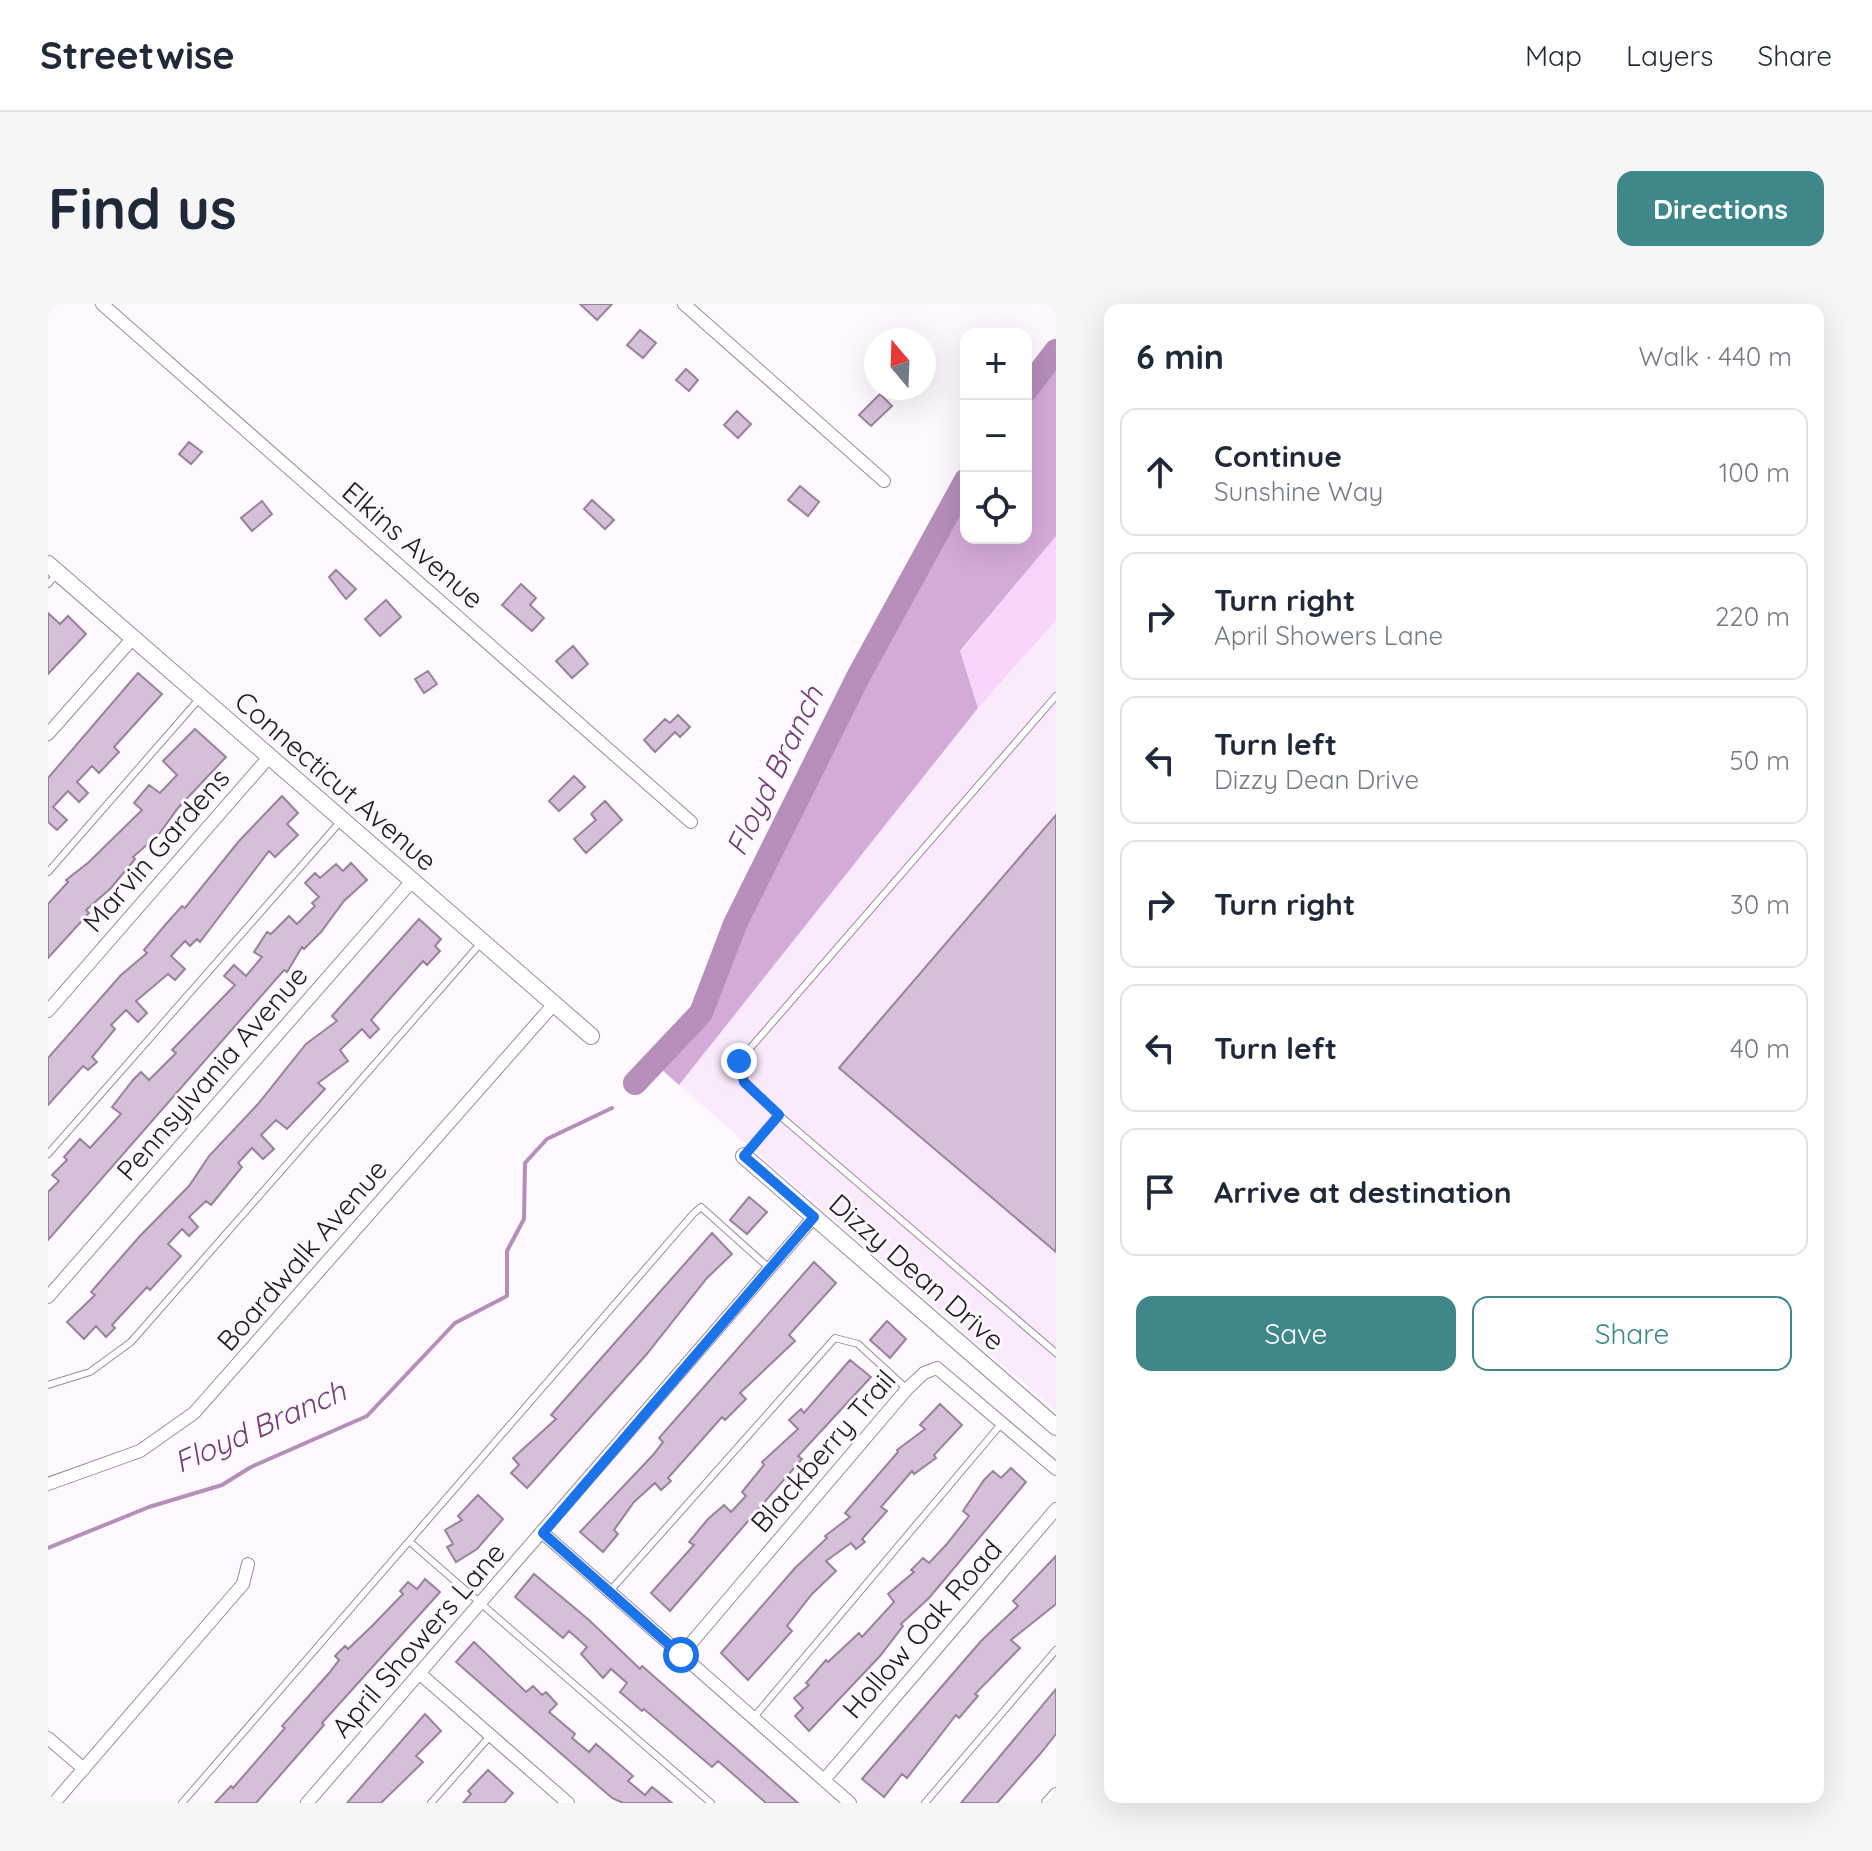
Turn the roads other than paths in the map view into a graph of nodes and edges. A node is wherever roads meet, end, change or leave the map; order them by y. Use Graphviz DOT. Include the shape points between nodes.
graph roads {
  1 [pos="102,304"];
  2 [pos="684,304"];
  3 [pos="884,481"];
  4 [pos="51,574"];
  5 [pos="132,639"];
  6 [pos="1056,696"];
  7 [pos="200,698"];
  8 [pos="48,734"];
  9 [pos="269,757"];
  10 [pos="342,819"];
  11 [pos="691,822"];
  12 [pos="48,872"];
  13 [pos="412,881"];
  14 [pos="481,942"];
  15 [pos="554,1004"];
  16 [pos="48,1011"];
  17 [pos="591,1036"];
  18 [pos="779,1115"];
  19 [pos="48,1154"];
  20 [pos="744,1156"];
  21 [pos="814,1217"];
  22 [pos="768,1267"];
  23 [pos="48,1297"];
  24 [pos="1056,1353"];
  25 [pos="48,1385"];
  26 [pos="907,1389"];
  27 [pos="1002,1423"];
  28 [pos="1056,1427"];
  29 [pos="1056,1469"];
  30 [pos="48,1484"];
  31 [pos="1056,1509"];
  32 [pos="543,1533"];
  33 [pos="410,1542"];
  34 [pos="248,1564"];
  35 [pos="609,1592"];
  36 [pos="482,1604"];
  37 [pos="1056,1650"];
  38 [pos="681,1655"];
  39 [pos="419,1673"];
  40 [pos="753,1718"];
  41 [pos="491,1735"];
  42 [pos="48,1738"];
  43 [pos="84,1769"];
  44 [pos="824,1780"];
  45 [pos="1056,1794"];
  46 [pos="559,1800"];
  47 [pos="54,1803"];
  48 [pos="182,1803"];
  49 [pos="307,1803"];
  50 [pos="431,1803"];
  51 [pos="711,1803"];
  52 [pos="850,1803"];
  53 [pos="925,1803"];
  54 [pos="1048,1803"];
  1 -- 11 [label="street, Elkins Avenue"];
  2 -- 3 [label="street"];
  4 -- 5 [label="street, Connecticut Avenue"];
  5 -- 7 [label="street, Connecticut Avenue"];
  5 -- 8 [label="street"];
  6 -- 18 [label="lane" via="739,1061 744,1082"];
  7 -- 9 [label="street, Connecticut Avenue"];
  7 -- 12 [label="lane"];
  9 -- 10 [label="street, Connecticut Avenue"];
  9 -- 16 [label="street, Marvin Gardens"];
  10 -- 13 [label="street, Connecticut Avenue"];
  10 -- 19 [label="lane"];
  13 -- 14 [label="street, Connecticut Avenue"];
  13 -- 23 [label="street, Pennsylvania Avenue"];
  14 -- 15 [label="street, Connecticut Avenue"];
  14 -- 25 [label="lane" via="131,1342 90,1372"];
  15 -- 17 [label="street, Connecticut Avenue"];
  15 -- 30 [label="street, Boardwalk Avenue" via="194,1413 140,1451"];
  18 -- 20 [label="lane"];
  18 -- 24 [label="lane"];
  20 -- 21 [label="street, Dizzy Dean Drive"];
  21 -- 22 [label="street, April Showers Lane"];
  21 -- 28 [label="street, Dizzy Dean Drive"];
  22 -- 32 [label="street, April Showers Lane"];
  22 -- 33 [label="lane" via="701,1207"];
  26 -- 27 [label="street, Blackberry Trail" via="937,1368"];
  26 -- 35 [label="lane" via="858,1344 835,1338"];
  26 -- 38 [label="street, Blackberry Trail"];
  27 -- 29 [label="street, Blackberry Trail"];
  27 -- 40 [label="lane"];
  31 -- 44 [label="street, Hollow Oak Road"];
  32 -- 35 [label="street"];
  32 -- 36 [label="street, April Showers Lane"];
  33 -- 36 [label="lane"];
  33 -- 48 [label="lane"];
  34 -- 43 [label="street" via="243,1584"];
  35 -- 38 [label="street"];
  36 -- 39 [label="street, April Showers Lane"];
  36 -- 51 [label="lane"];
  37 -- 53 [label="lane"];
  38 -- 40 [label="street"];
  39 -- 41 [label="street"];
  39 -- 49 [label="street, April Showers Lane"];
  40 -- 44 [label="street"];
  41 -- 46 [label="street"];
  41 -- 50 [label="lane"];
  42 -- 43 [label="street"];
  43 -- 47 [label="street"];
  44 -- 52 [label="street"];
  45 -- 54 [label="street"];
}
